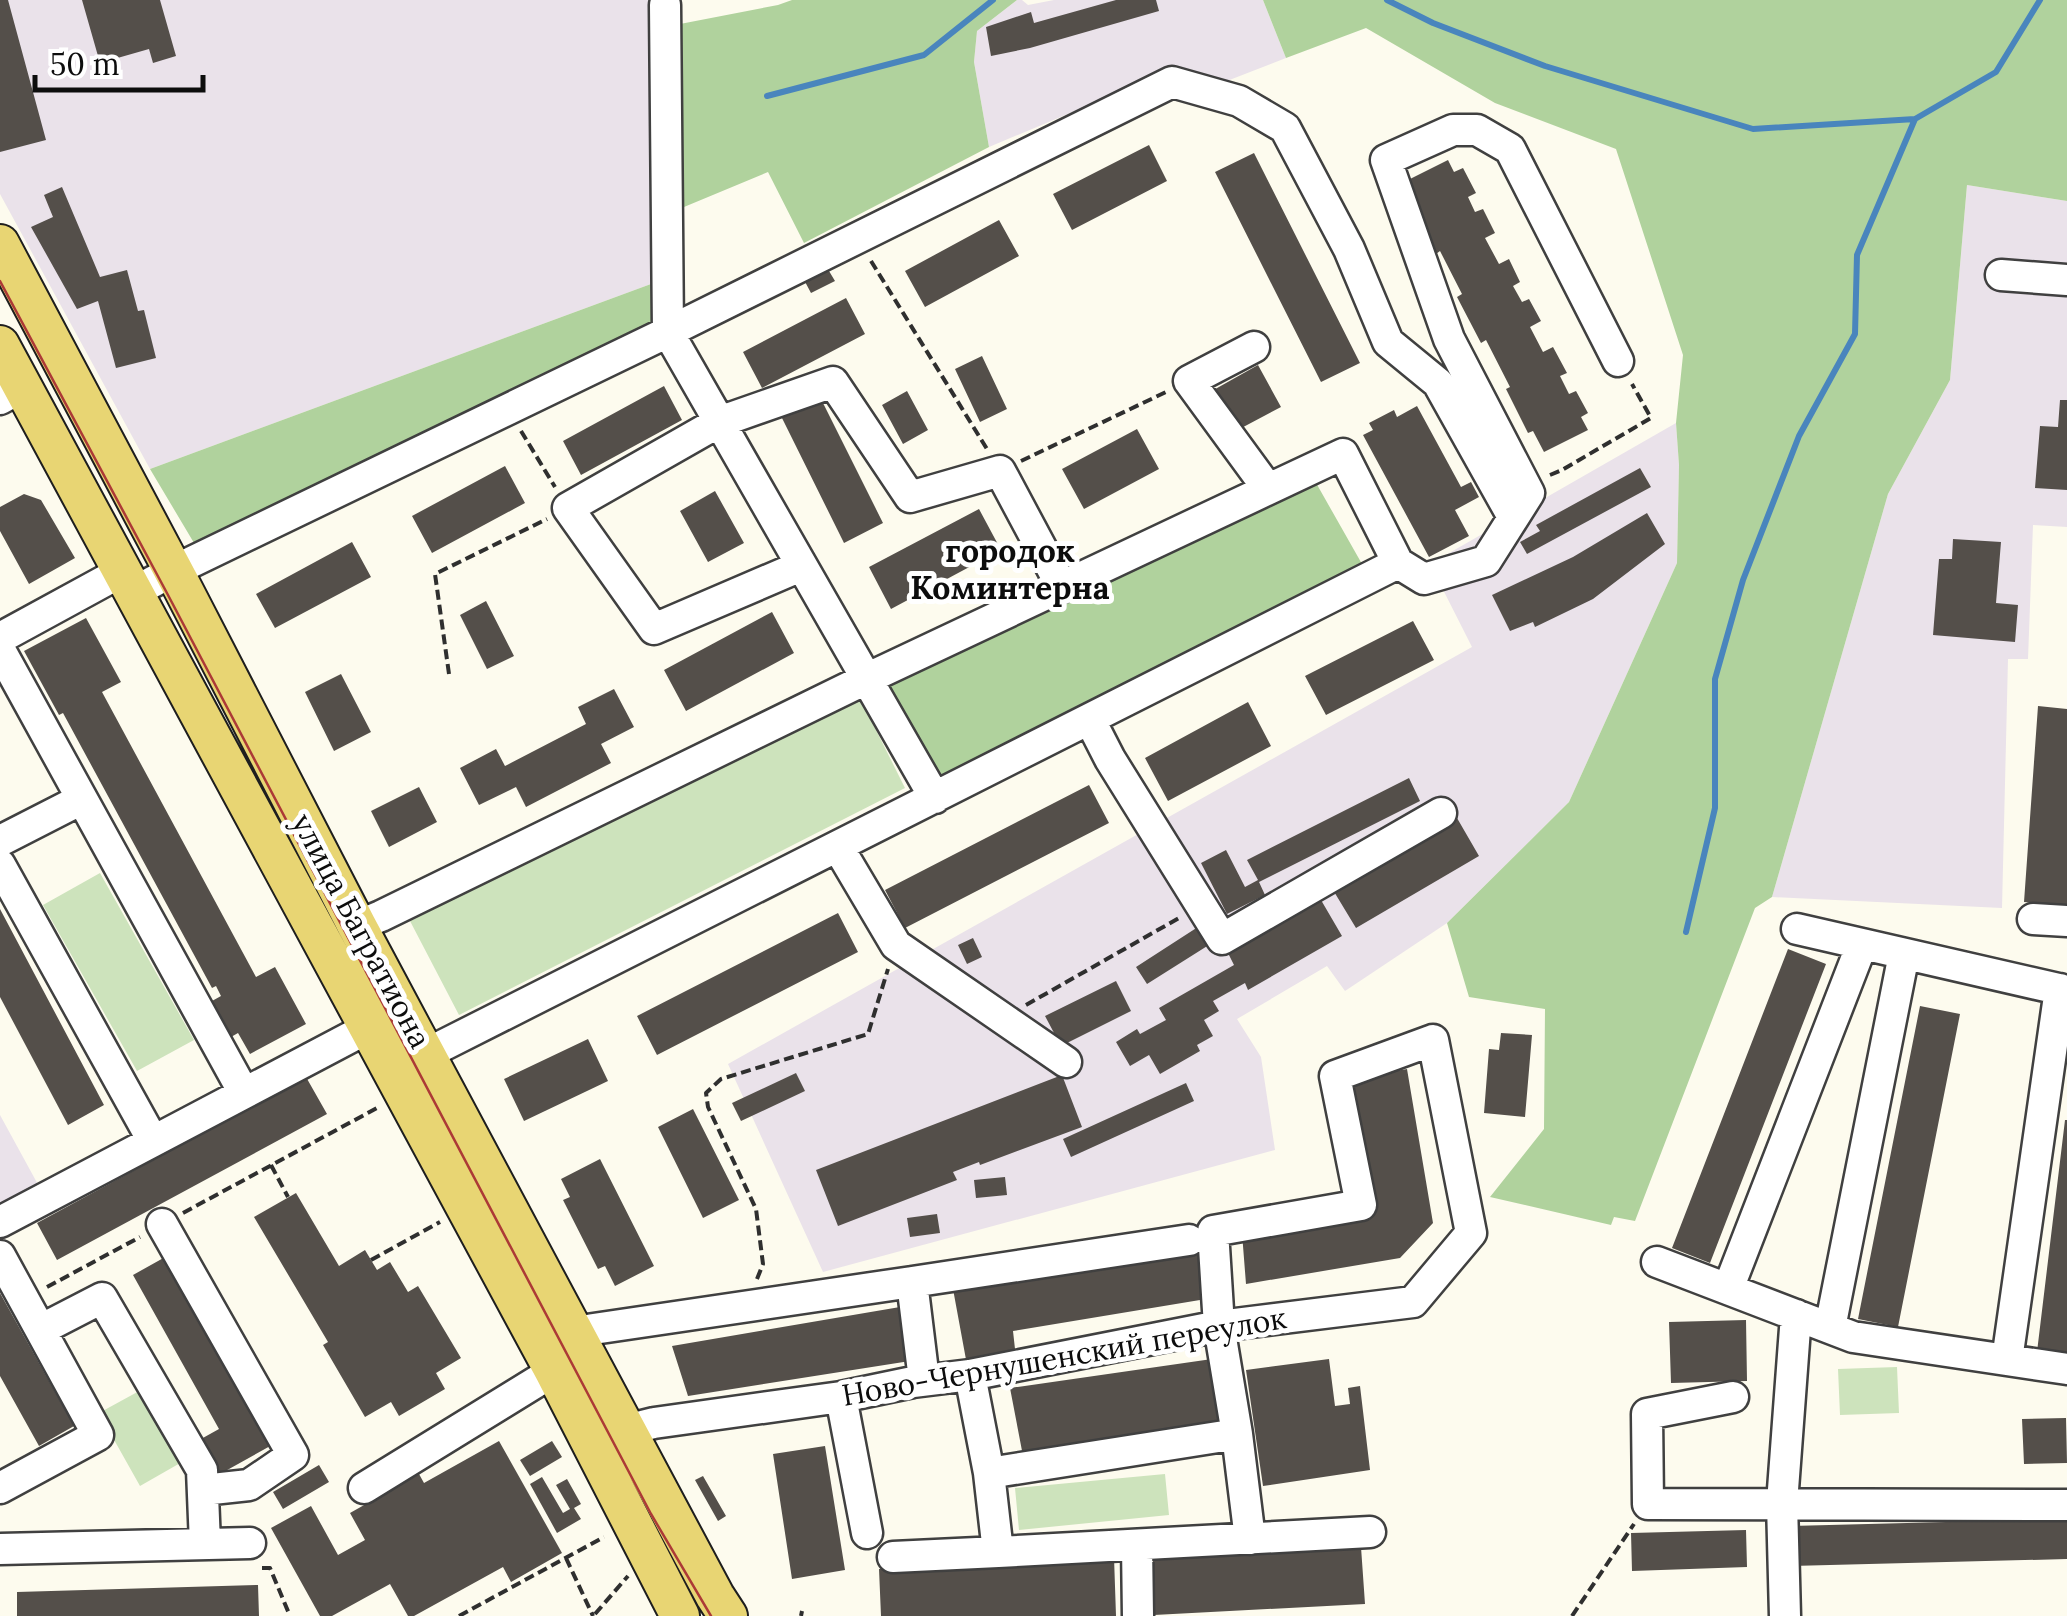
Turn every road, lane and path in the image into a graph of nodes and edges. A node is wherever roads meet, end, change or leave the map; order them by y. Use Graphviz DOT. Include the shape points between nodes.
graph roads {
  1 [pos="665,4"];
  2 [pos="858,238"];
  3 [pos="0,244"];
  4 [pos="2000,275"];
  5 [pos="2067,280"];
  6 [pos="668,332"];
  7 [pos="0,344"];
  8 [pos="1254,346"];
  9 [pos="1618,361"];
  10 [pos="1188,381"];
  11 [pos="11,393"];
  12 [pos="508,410"];
  13 [pos="719,422"];
  14 [pos="1562,470"];
  15 [pos="1000,471"];
  16 [pos="1268,489"];
  17 [pos="568,508"];
  18 [pos="1514,517"];
  19 [pos="1398,563"];
  20 [pos="801,566"];
  21 [pos="174,571"];
  22 [pos="127,583"];
  23 [pos="1062,586"];
  24 [pos="0,638"];
  25 [pos="0,650"];
  26 [pos="449,674"];
  27 [pos="866,679"];
  28 [pos="1090,720"];
  29 [pos="935,798"];
  30 [pos="82,800"];
  31 [pos="1441,813"];
  32 [pos="0,842"];
  33 [pos="838,847"];
  34 [pos="0,865"];
  35 [pos="1200,906"];
  36 [pos="2032,919"];
  37 [pos="2067,921"];
  38 [pos="357,926"];
  39 [pos="1797,929"];
  40 [pos="1862,944"];
  41 [pos="896,945"];
  42 [pos="1904,954"];
  43 [pos="2063,990"];
  44 [pos="1002,1018"];
  45 [pos="368,1028"];
  46 [pos="426,1054"];
  47 [pos="1066,1062"];
  48 [pos="244,1093"];
  49 [pos="382,1106"];
  50 [pos="152,1141"];
  51 [pos="272,1166"];
  52 [pos="288,1198"];
  53 [pos="444,1220"];
  54 [pos="0,1222"];
  55 [pos="162,1224"];
  56 [pos="1189,1240"];
  57 [pos="0,1256"];
  58 [pos="371,1260"];
  59 [pos="1657,1262"];
  60 [pos="912,1282"];
  61 [pos="1728,1289"];
  62 [pos="25,1299"];
  63 [pos="744,1308"];
  64 [pos="1796,1315"];
  65 [pos="1219,1326"];
  66 [pos="1830,1328"];
  67 [pos="42,1330"];
  68 [pos="572,1332"];
  69 [pos="2007,1360"];
  70 [pos="2067,1369"];
  71 [pos="554,1371"];
  72 [pos="970,1375"];
  73 [pos="924,1380"];
  74 [pos="841,1397"];
  75 [pos="1733,1397"];
  76 [pos="626,1430"];
  77 [pos="1236,1434"];
  78 [pos="989,1473"];
  79 [pos="0,1488"];
  80 [pos="364,1488"];
  81 [pos="203,1490"];
  82 [pos="1782,1503"];
  83 [pos="1648,1504"];
  84 [pos="2067,1504"];
  85 [pos="617,1530"];
  86 [pos="1370,1532"];
  87 [pos="867,1533"];
  88 [pos="1250,1539"];
  89 [pos="204,1544"];
  90 [pos="1136,1545"];
  91 [pos="0,1549"];
  92 [pos="998,1552"];
  93 [pos="250,1556"];
  94 [pos="893,1557"];
  95 [pos="566,1558"];
  96 [pos="631,1572"];
  97 [pos="680,1615"];
  98 [pos="290,1616"];
  99 [pos="460,1616"];
  100 [pos="593,1616"];
  101 [pos="728,1616"];
  102 [pos="1138,1616"];
  103 [pos="1572,1616"];
  104 [pos="1785,1616"];
  1 -- 6 [label="street"];
  2 -- 6 [label="street"];
  2 -- 15 [label="path"];
  2 -- 18 [label="street" via="1172,82 1239,100 1285,128 1349,249 1388,342 1438,382"];
  3 -- 21 [label="main road, улица Багратиона"];
  4 -- 5 [label="street"];
  6 -- 12 [label="street"];
  6 -- 13 [label="street"];
  7 -- 11 [label="main road, улица Багратиона"];
  8 -- 10 [label="street"];
  9 -- 14 [label="path" via="1652,418"];
  9 -- 18 [label="street" via="1510,149 1477,130 1453,130 1386,160 1449,339 1529,493"];
  10 -- 15 [label="path"];
  10 -- 16 [label="street"];
  11 -- 22 [label="main road, улица Багратиона"];
  12 -- 17 [label="path"];
  12 -- 21 [label="street"];
  13 -- 15 [label="street" via="833,382 910,497"];
  13 -- 17 [label="street"];
  13 -- 20 [label="street"];
  15 -- 23 [label="street"];
  16 -- 19 [label="street" via="1343,454"];
  16 -- 23 [label="street"];
  17 -- 20 [label="street" via="654,629"];
  17 -- 26 [label="path" via="435,574"];
  18 -- 19 [label="street" via="1486,561 1424,578"];
  19 -- 28 [label="street"];
  20 -- 27 [label="street"];
  21 -- 22 [label="street"];
  21 -- 38 [label="main road, улица Багратиона"];
  22 -- 24 [label="street"];
  22 -- 45 [label="main road, улица Багратиона"];
  23 -- 27 [label="street"];
  25 -- 30 [label="street"];
  27 -- 29 [label="street"];
  27 -- 38 [label="street"];
  28 -- 29 [label="street"];
  28 -- 35 [label="street"];
  29 -- 33 [label="street"];
  30 -- 32 [label="street"];
  30 -- 48 [label="street"];
  31 -- 35 [label="street" via="1222,939"];
  33 -- 41 [label="street"];
  33 -- 46 [label="street"];
  34 -- 50 [label="street"];
  35 -- 44 [label="path"];
  36 -- 37 [label="street"];
  38 -- 46 [label="main road, улица Багратиона"];
  39 -- 40 [label="street"];
  40 -- 42 [label="street"];
  40 -- 61 [label="street"];
  41 -- 44 [label="street"];
  41 -- 63 [label="path" via="868,1034 721,1079 706,1093 756,1209 763,1264"];
  42 -- 43 [label="street"];
  42 -- 66 [label="street"];
  43 -- 69 [label="street"];
  44 -- 47 [label="street"];
  45 -- 48 [label="street"];
  45 -- 71 [label="main road, улица Багратиона"];
  46 -- 68 [label="main road, улица Багратиона"];
  48 -- 50 [label="street"];
  49 -- 51 [label="path"];
  50 -- 54 [label="street"];
  51 -- 52 [label="path"];
  51 -- 55 [label="path"];
  53 -- 58 [label="path"];
  55 -- 62 [label="path"];
  55 -- 81 [label="street" via="293,1455 248,1485"];
  56 -- 60 [label="street"];
  57 -- 62 [label="street"];
  59 -- 61 [label="street"];
  60 -- 63 [label="street"];
  60 -- 73 [label="street"];
  61 -- 64 [label="street"];
  62 -- 67 [label="street"];
  63 -- 68 [label="street"];
  64 -- 66 [label="street"];
  64 -- 82 [label="street"];
  65 -- 65 [label="street, Ново-Чернушенский переулок" via="1414,1302 1472,1232 1433,1040 1335,1076 1361,1205 1213,1232"];
  65 -- 72 [label="street, Ново-Чернушенский переулок"];
  65 -- 77 [label="street"];
  66 -- 69 [label="street"];
  67 -- 79 [label="street" via="98,1435"];
  67 -- 81 [label="street" via="102,1298 202,1470"];
  68 -- 76 [label="main road, улица Багратиона"];
  69 -- 70 [label="street"];
  71 -- 80 [label="street"];
  71 -- 97 [label="main road, улица Багратиона"];
  72 -- 73 [label="street, Ново-Чернушенский переулок"];
  72 -- 78 [label="street"];
  73 -- 74 [label="street, Ново-Чернушенский переулок"];
  74 -- 76 [label="street, Ново-Чернушенский переулок"];
  74 -- 87 [label="street"];
  75 -- 83 [label="street" via="1647,1414"];
  76 -- 101 [label="main road, улица Багратиона"];
  77 -- 78 [label="street"];
  77 -- 88 [label="street"];
  78 -- 92 [label="street"];
  81 -- 89 [label="street"];
  82 -- 83 [label="street"];
  82 -- 84 [label="street"];
  82 -- 104 [label="street"];
  83 -- 103 [label="path"];
  85 -- 95 [label="path"];
  86 -- 88 [label="street"];
  88 -- 90 [label="street"];
  89 -- 91 [label="street"];
  89 -- 93 [label="street"];
  90 -- 92 [label="street"];
  90 -- 102 [label="street"];
  92 -- 94 [label="street"];
  93 -- 98 [label="path" via="270,1568"];
  95 -- 99 [label="path"];
  95 -- 100 [label="path"];
  96 -- 100 [label="path"];
}
